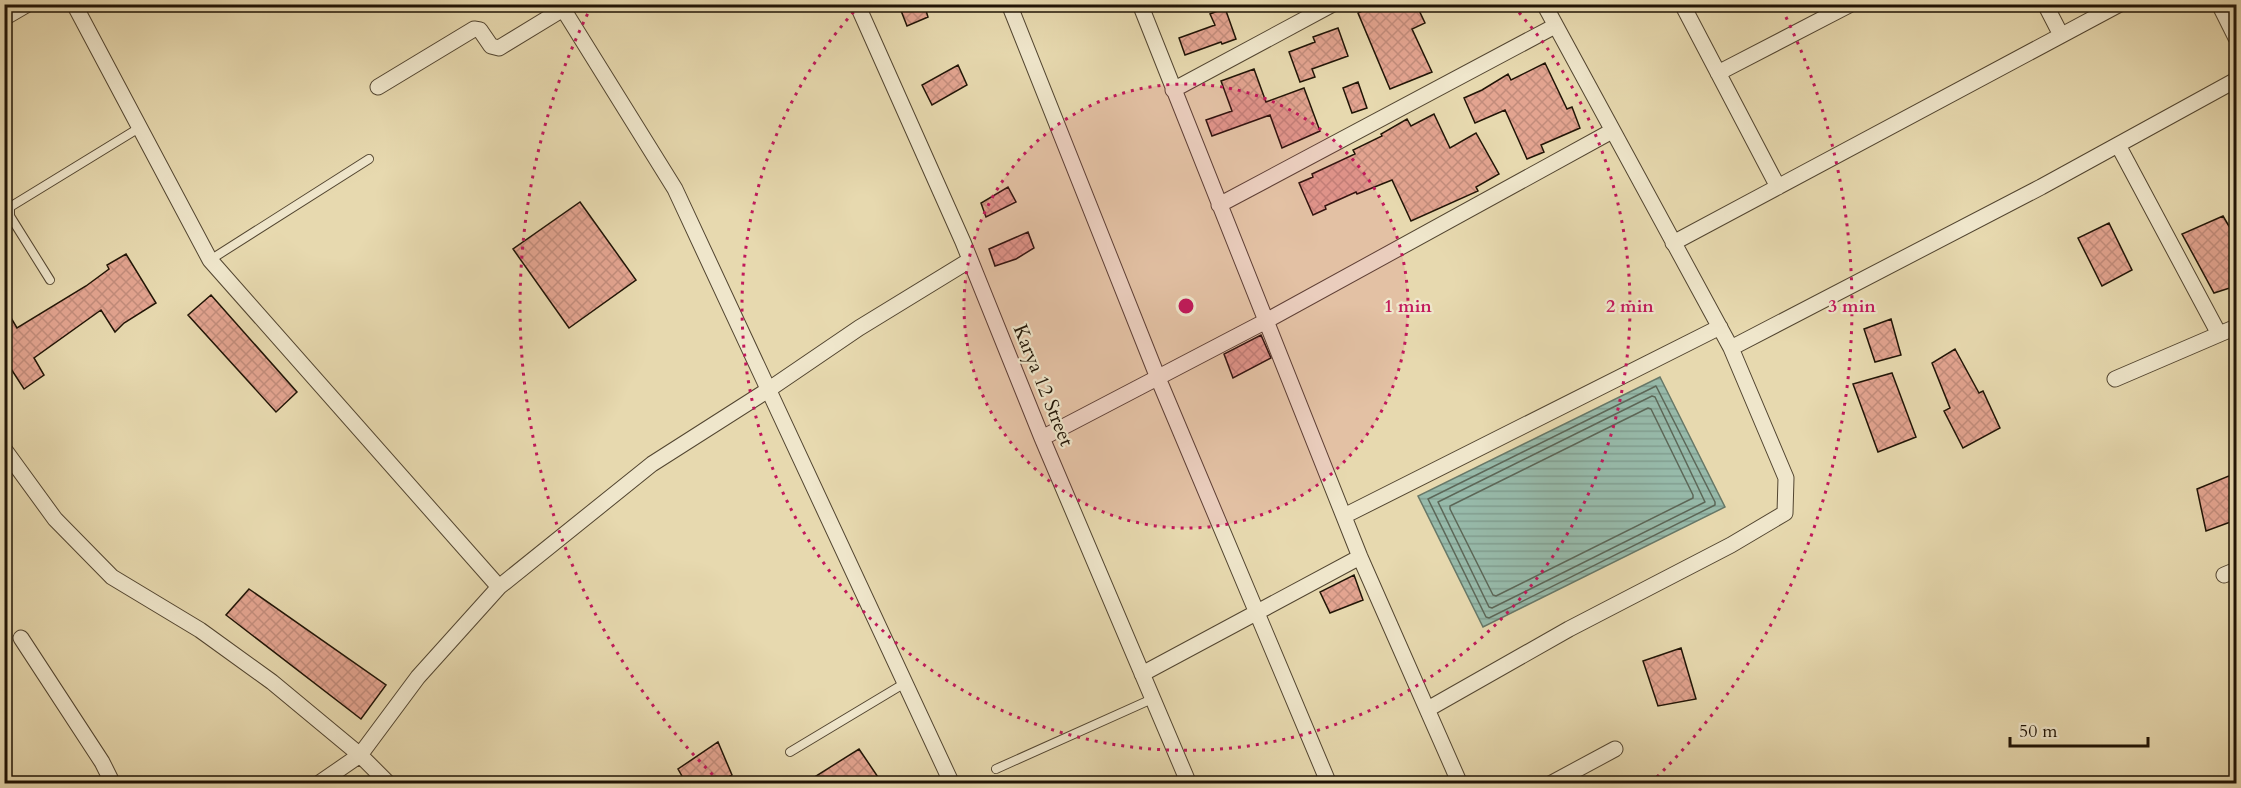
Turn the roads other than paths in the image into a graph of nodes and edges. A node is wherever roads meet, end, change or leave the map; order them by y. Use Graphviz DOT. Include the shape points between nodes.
graph roads {
  1 [pos="28,4"];
  2 [pos="74,4"];
  3 [pos="857,4"];
  4 [pos="1009,4"];
  5 [pos="1140,4"];
  6 [pos="1333,4"];
  7 [pos="1544,4"];
  8 [pos="1683,4"];
  9 [pos="1851,4"];
  10 [pos="2045,4"];
  11 [pos="2120,4"];
  12 [pos="2219,4"];
  13 [pos="562,7"];
  14 [pos="4,18"];
  15 [pos="1555,26"];
  16 [pos="2061,35"];
  17 [pos="2236,38"];
  18 [pos="1718,73"];
  19 [pos="2236,80"];
  20 [pos="378,87"];
  21 [pos="1173,90"];
  22 [pos="139,128"];
  23 [pos="1612,131"];
  24 [pos="2118,145"];
  25 [pos="369,159"];
  26 [pos="1778,187"];
  27 [pos="1219,205"];
  28 [pos="1673,243"];
  29 [pos="210,260"];
  30 [pos="970,260"];
  31 [pos="50,280"];
  32 [pos="1266,321"];
  33 [pos="1720,327"];
  34 [pos="2236,327"];
  35 [pos="2219,334"];
  36 [pos="1731,348"];
  37 [pos="1158,378"];
  38 [pos="2115,379"];
  39 [pos="768,390"];
  40 [pos="1042,438"];
  41 [pos="4,449"];
  42 [pos="1344,516"];
  43 [pos="1360,557"];
  44 [pos="499,587"];
  45 [pos="1258,612"];
  46 [pos="21,638"];
  47 [pos="1142,674"];
  48 [pos="905,683"];
  49 [pos="1152,699"];
  50 [pos="1428,709"];
  51 [pos="1615,749"];
  52 [pos="790,752"];
  53 [pos="360,755"];
  54 [pos="996,770"];
  55 [pos="113,783"];
  56 [pos="318,783"];
  57 [pos="389,783"];
  58 [pos="952,783"];
  59 [pos="1189,783"];
  60 [pos="1329,783"];
  61 [pos="1460,783"];
  62 [pos="1550,783"];
  1 -- 14 [label="street"];
  2 -- 22 [label="street"];
  3 -- 30 [label="street, Karya 12 Street"];
  4 -- 37 [label="street"];
  5 -- 21 [label="street"];
  6 -- 21 [label="street"];
  7 -- 15 [label="street"];
  8 -- 18 [label="street"];
  9 -- 18 [label="street"];
  10 -- 16 [label="street"];
  11 -- 16 [label="street"];
  12 -- 17 [label="street"];
  13 -- 20 [label="street" via="499,48 491,46 480,30 471,30"];
  13 -- 39 [label="street" via="675,189"];
  15 -- 23 [label="street"];
  15 -- 27 [label="street"];
  16 -- 26 [label="street"];
  18 -- 26 [label="street"];
  19 -- 24 [label="street"];
  21 -- 27 [label="street"];
  22 -- 29 [label="street"];
  22 -- 31 [label="lane" via="9,207 10,216"];
  23 -- 28 [label="street"];
  23 -- 32 [label="street"];
  24 -- 35 [label="street"];
  24 -- 36 [label="street"];
  25 -- 29 [label="lane"];
  26 -- 28 [label="street"];
  27 -- 32 [label="street"];
  28 -- 33 [label="street"];
  29 -- 44 [label="street"];
  30 -- 39 [label="street"];
  30 -- 40 [label="street, Karya 12 Street"];
  32 -- 37 [label="street"];
  32 -- 42 [label="street"];
  33 -- 36 [label="street"];
  33 -- 42 [label="street"];
  34 -- 35 [label="street"];
  35 -- 38 [label="street"];
  36 -- 50 [label="street" via="1786,478 1785,513"];
  37 -- 40 [label="street"];
  37 -- 45 [label="street"];
  39 -- 44 [label="street" via="652,464"];
  39 -- 48 [label="street"];
  40 -- 47 [label="street, Karya 12 Street"];
  41 -- 53 [label="street" via="56,519 112,578 200,630 272,682"];
  42 -- 43 [label="street"];
  43 -- 45 [label="street"];
  43 -- 50 [label="street"];
  44 -- 53 [label="street" via="418,676"];
  45 -- 47 [label="street"];
  45 -- 60 [label="street"];
  46 -- 55 [label="street"];
  47 -- 49 [label="street, Karya 12 Street"];
  48 -- 52 [label="lane"];
  48 -- 58 [label="street"];
  49 -- 54 [label="lane"];
  49 -- 59 [label="street, Karya 12 Street"];
  50 -- 61 [label="street"];
  51 -- 62 [label="street"];
  53 -- 56 [label="street"];
  53 -- 57 [label="street"];
}
